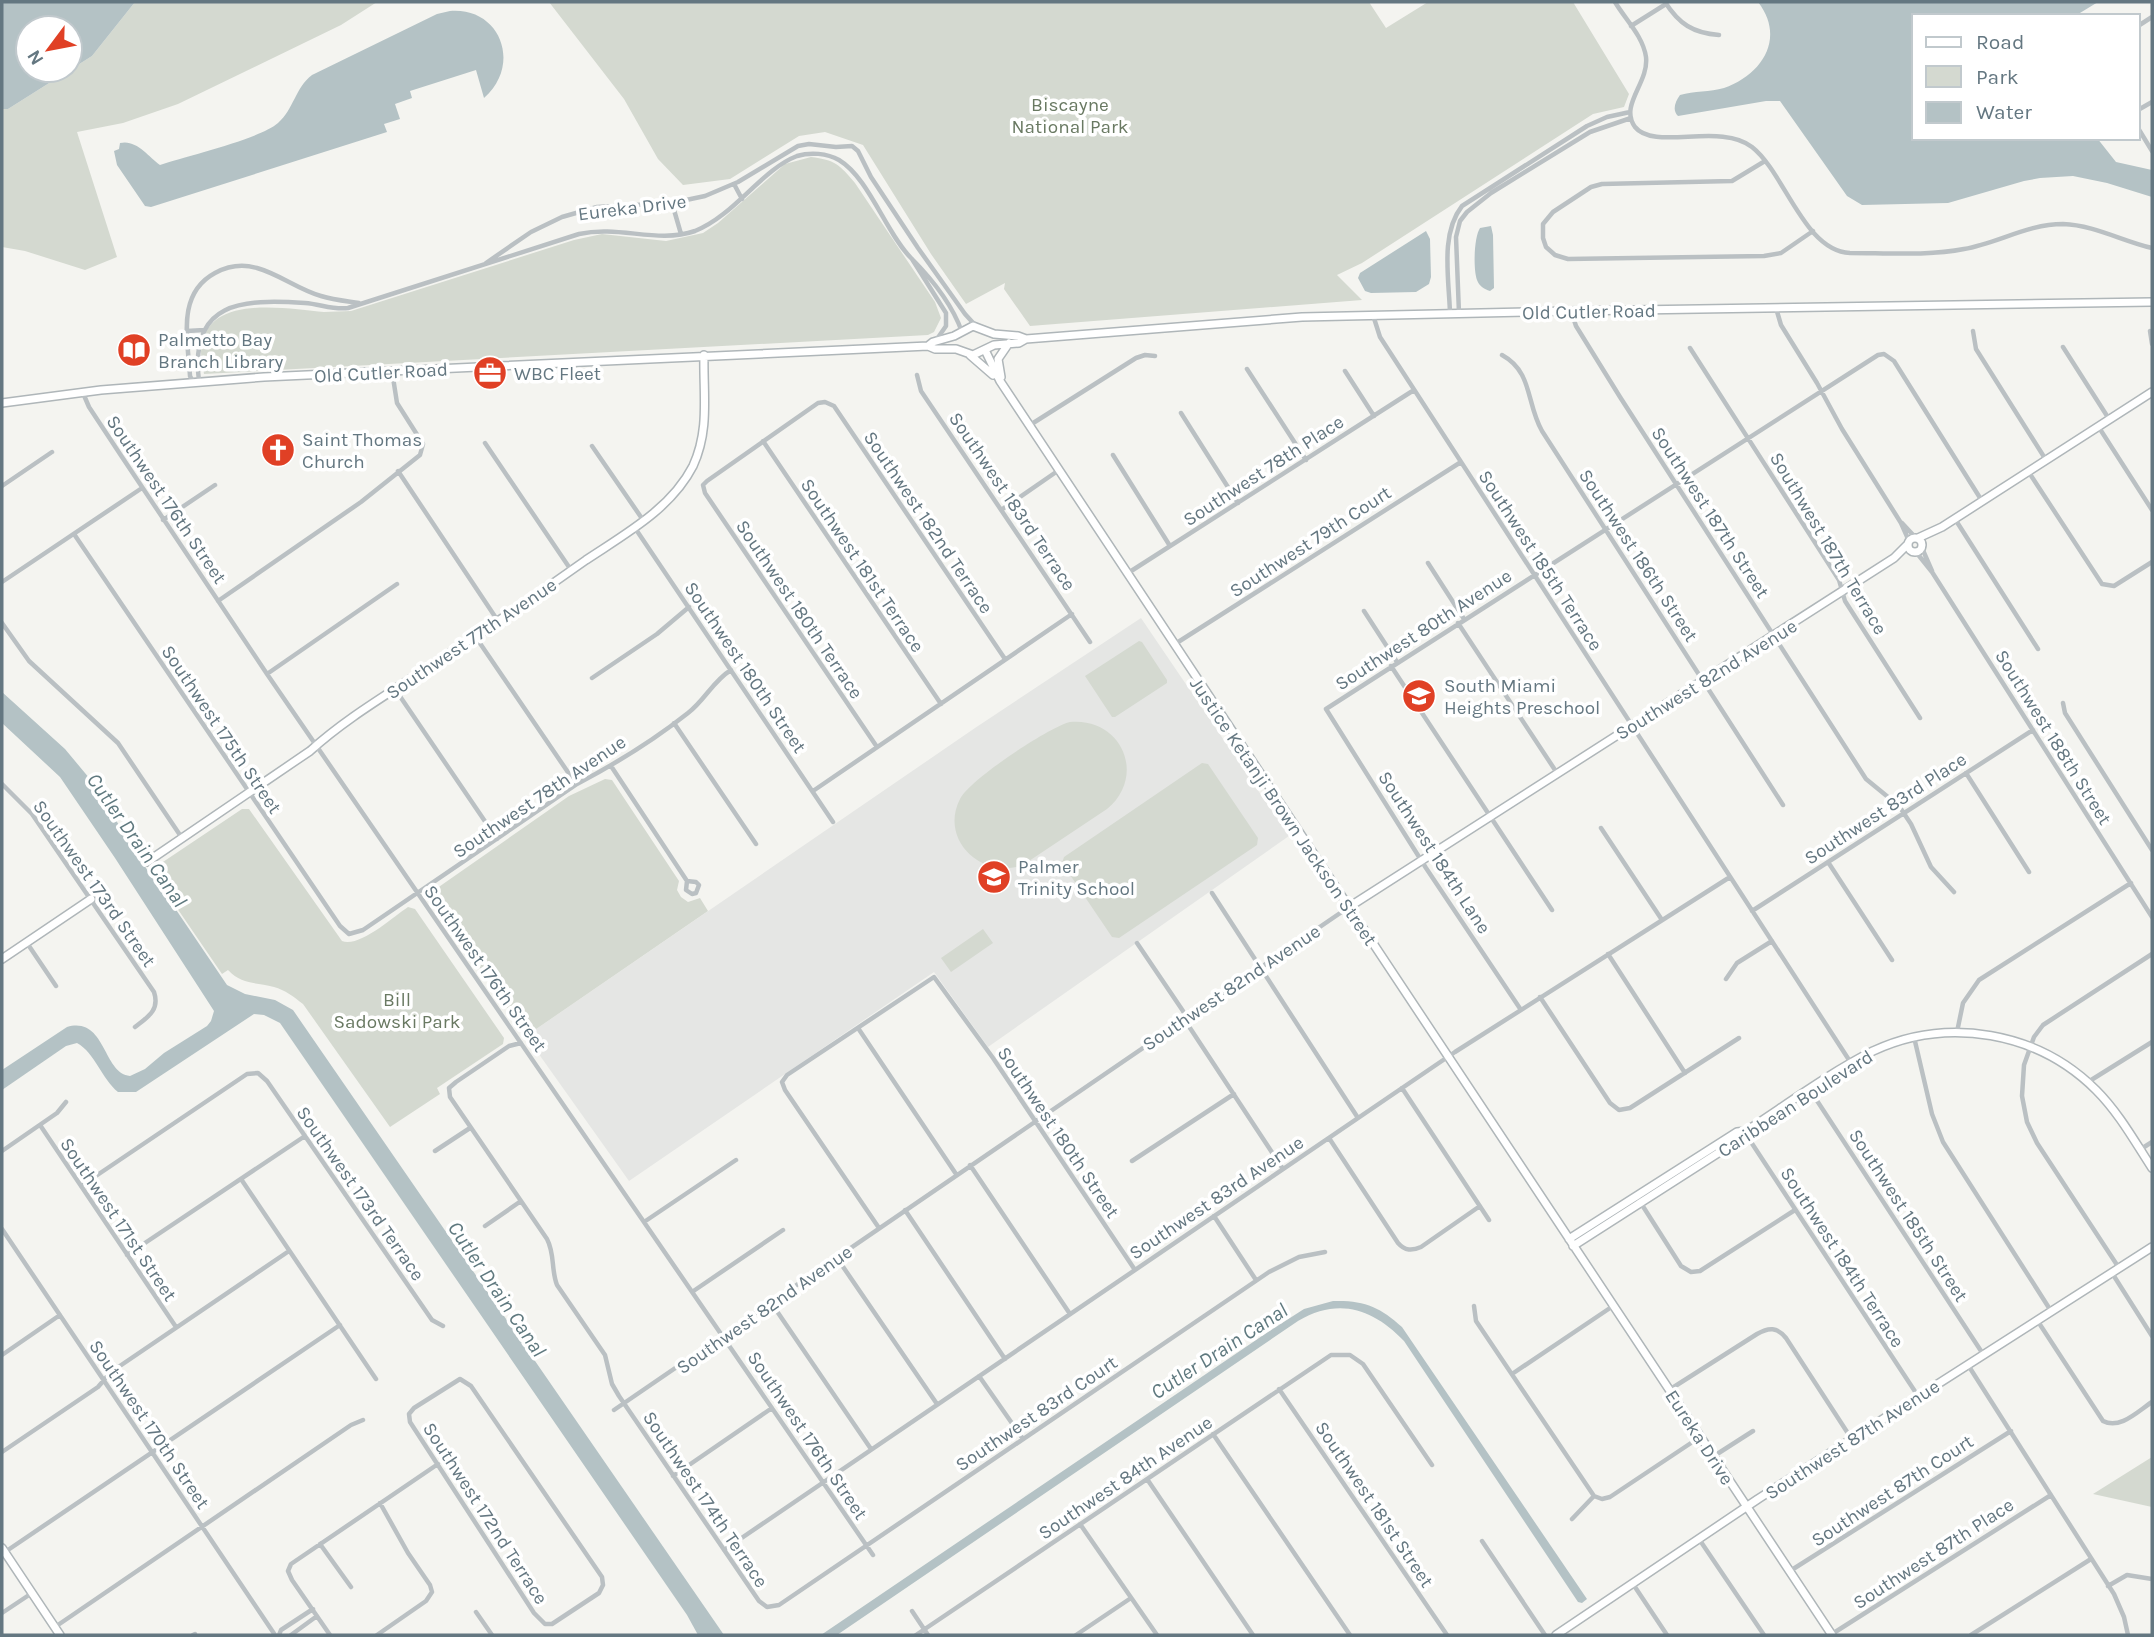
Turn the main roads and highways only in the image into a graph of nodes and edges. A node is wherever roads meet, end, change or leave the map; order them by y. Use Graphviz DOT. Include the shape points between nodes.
graph roads {
  1 [pos="2152,302"];
  2 [pos="979,328"];
  3 [pos="962,332"];
  4 [pos="1026,339"];
  5 [pos="931,344"];
  6 [pos="1009,344"];
  7 [pos="985,350"];
  8 [pos="968,354"];
  9 [pos="704,355"];
  10 [pos="1000,382"];
  11 [pos="2152,392"];
  12 [pos="2,402"];
  13 [pos="146,862"];
  14 [pos="91,899"];
  15 [pos="1349,907"];
  16 [pos="2,958"];
  17 [pos="2152,1168"];
  18 [pos="1571,1243"];
  19 [pos="2152,1247"];
  20 [pos="1746,1507"];
  21 [pos="3,1550"];
  22 [pos="60,1635"];
  23 [pos="1556,1635"];
  24 [pos="1831,1635"];
  1 -- 4 [label="main road, Old Cutler Road" via="1373,315"];
  2 -- 3 [label="main road"];
  2 -- 4 [label="main road, Old Cutler Road"];
  2 -- 7 [label="main road" via="986,338"];
  3 -- 5 [label="main road, Old Cutler Road"];
  3 -- 8 [label="main road" via="961,345"];
  4 -- 6 [label="main road, Old Cutler Road"];
  5 -- 8 [label="main road, Old Cutler Road" via="935,349 954,348"];
  5 -- 9 [label="main road, Old Cutler Road"];
  6 -- 7 [label="main road, Old Cutler Road"];
  6 -- 10 [label="main road" via="998,359"];
  7 -- 8 [label="main road"];
  7 -- 10 [label="main road, Justice Ketanji Brown Jackson Street"];
  8 -- 10 [label="main road, Justice Ketanji Brown Jackson Street"];
  9 -- 12 [label="main road, Old Cutler Road" via="196,382"];
  9 -- 13 [label="main road, Southwest 77th Avenue" via="706,413 699,449 690,472 663,505"];
  10 -- 15 [label="main road, Justice Ketanji Brown Jackson Street"];
  11 -- 15 [label="main road, Southwest 82nd Avenue"];
  14 -- 16 [label="main road"];
  15 -- 18 [label="main road, Justice Ketanji Brown Jackson Street"];
  17 -- 18 [label="main road, Caribbean Boulevard" via="2114,1111 2066,1065 2030,1046 1994,1036 1956,1032 1914,1037 1875,1051 1746,1131 1737,1132"];
  18 -- 20 [label="main road, Eureka Drive"];
  19 -- 20 [label="main road, Southwest 87th Avenue"];
  20 -- 23 [label="main road, Southwest 87th Avenue"];
  20 -- 24 [label="main road, Eureka Drive"];
  21 -- 22 [label="main road"];
}
